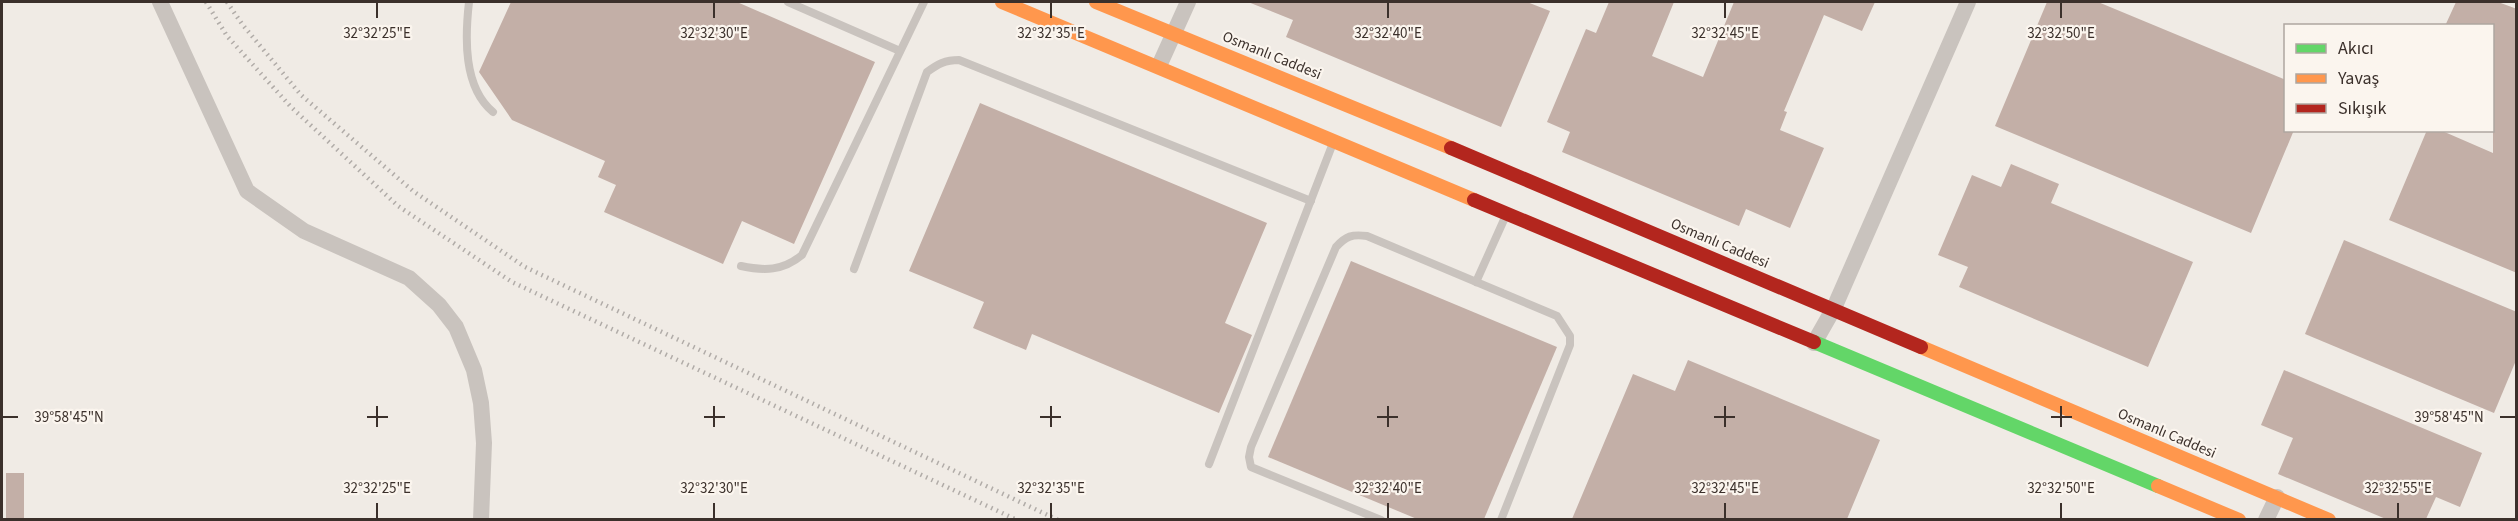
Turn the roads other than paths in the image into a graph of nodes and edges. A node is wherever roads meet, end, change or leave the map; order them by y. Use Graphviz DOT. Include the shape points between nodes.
graph roads {
  1 [pos="160,2"];
  2 [pos="469,2"];
  3 [pos="788,2"];
  4 [pos="924,2"];
  5 [pos="1002,2"];
  6 [pos="1096,2"];
  7 [pos="1188,2"];
  8 [pos="1968,2"];
  9 [pos="1175,33"];
  10 [pos="900,51"];
  11 [pos="1159,66"];
  12 [pos="493,112"];
  13 [pos="1334,140"];
  14 [pos="1554,191"];
  15 [pos="1311,201"];
  16 [pos="1508,213"];
  17 [pos="1542,217"];
  18 [pos="741,266"];
  19 [pos="854,269"];
  20 [pos="1476,282"];
  21 [pos="1834,308"];
  22 [pos="1814,343"];
  23 [pos="1209,464"];
  24 [pos="2277,497"];
  25 [pos="481,519"];
  26 [pos="1381,519"];
  27 [pos="1501,519"];
  28 [pos="2239,519"];
  29 [pos="2266,519"];
  30 [pos="2329,519"];
  1 -- 25 [label="street" via="247,191 304,231 409,278 440,305 456,327 474,370 481,403"];
  2 -- 12 [label="lane" via="466,35 473,85 483,104"];
  3 -- 10 [label="lane"];
  4 -- 10 [label="lane"];
  5 -- 11 [label="street"];
  6 -- 9 [label="street, Osmanlı Caddesi"];
  7 -- 9 [label="street"];
  8 -- 21 [label="street"];
  9 -- 11 [label="street"];
  9 -- 14 [label="street, Osmanlı Caddesi"];
  10 -- 18 [label="lane" via="802,255 792,264 774,270"];
  11 -- 13 [label="street"];
  13 -- 15 [label="lane"];
  13 -- 16 [label="street"];
  14 -- 17 [label="street"];
  14 -- 21 [label="street, Osmanlı Caddesi"];
  15 -- 19 [label="lane" via="959,60 950,60 927,72"];
  15 -- 23 [label="lane"];
  16 -- 17 [label="street"];
  16 -- 20 [label="lane"];
  17 -- 22 [label="street"];
  20 -- 26 [label="lane" via="1367,236 1345,237 1336,247 1251,447 1251,466"];
  20 -- 27 [label="lane" via="1557,316 1570,336 1570,345"];
  21 -- 22 [label="street"];
  21 -- 24 [label="street, Osmanlı Caddesi"];
  22 -- 28 [label="street"];
  24 -- 29 [label="street"];
  24 -- 30 [label="street, Osmanlı Caddesi"];
}
